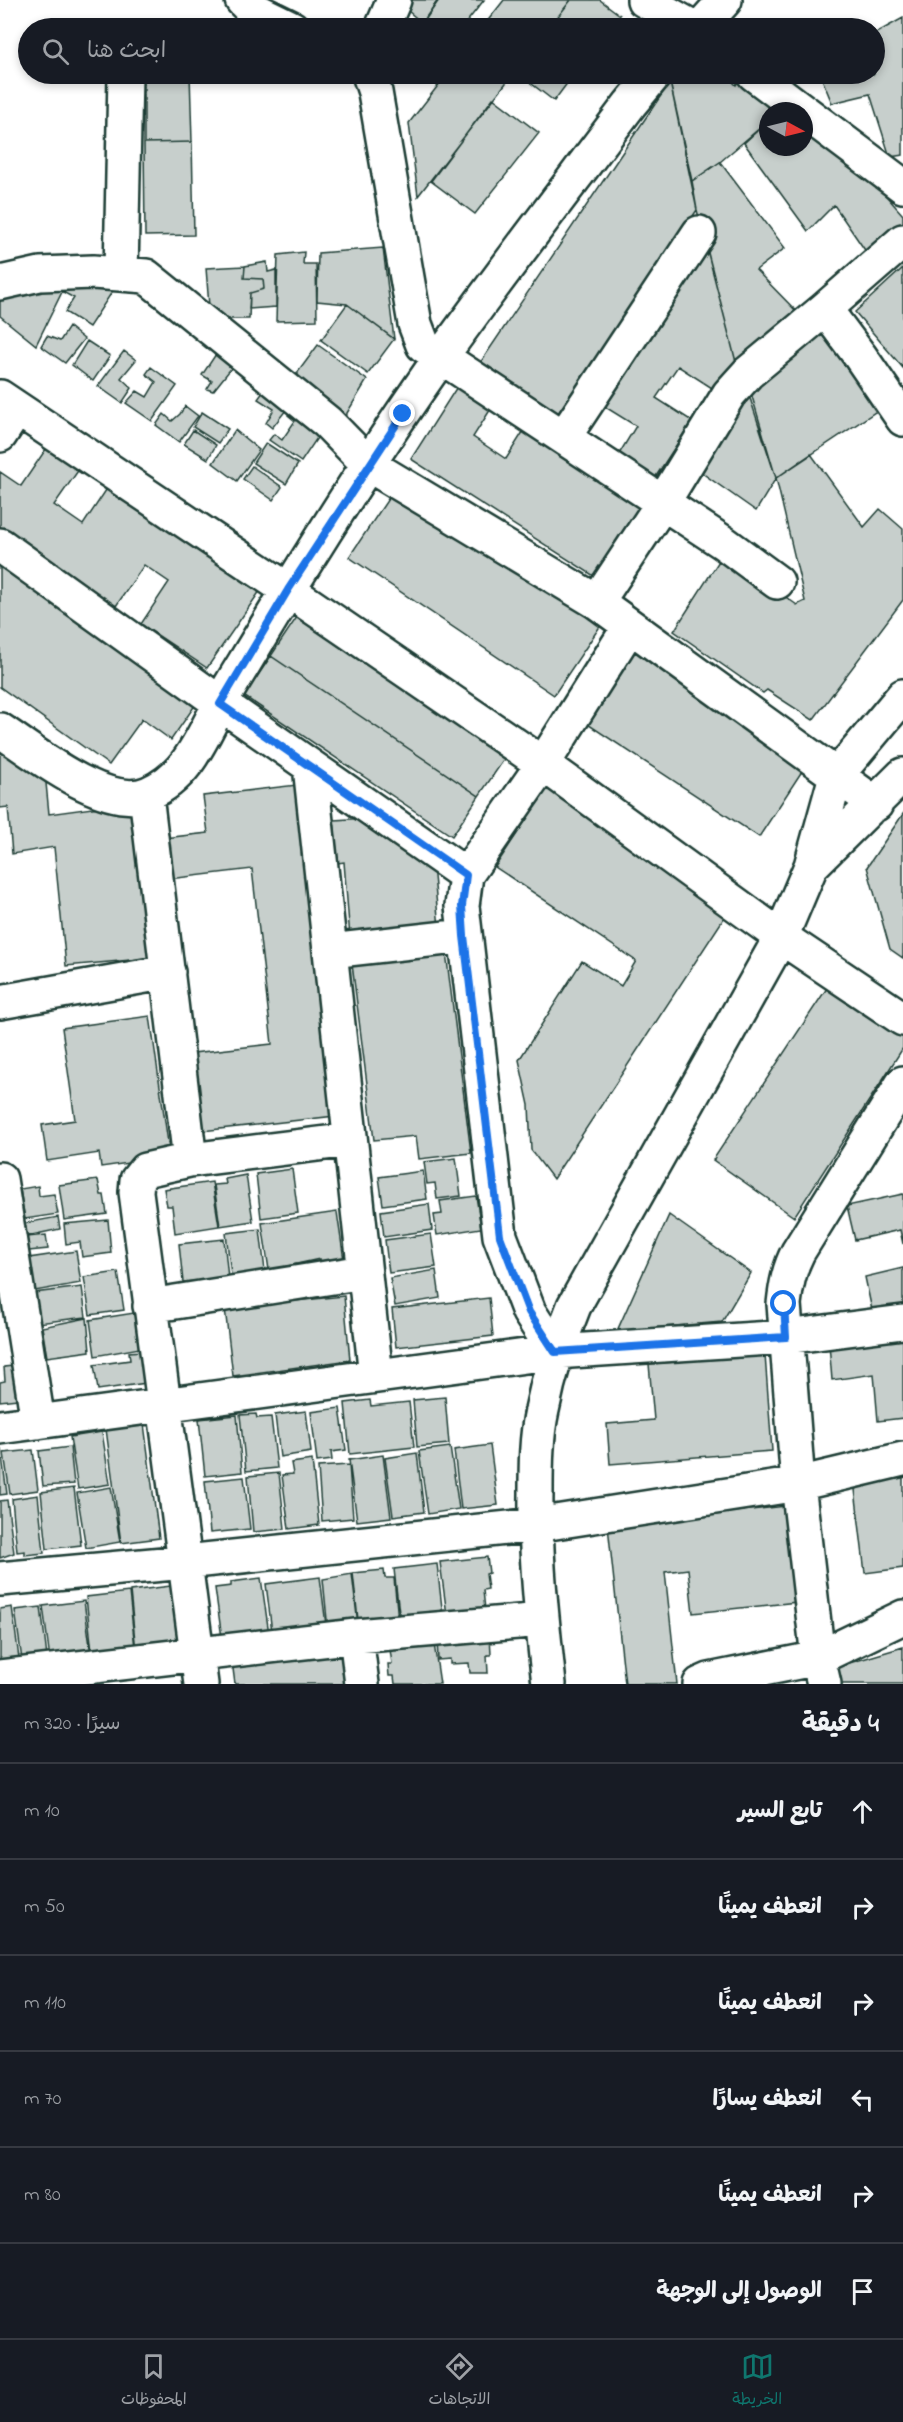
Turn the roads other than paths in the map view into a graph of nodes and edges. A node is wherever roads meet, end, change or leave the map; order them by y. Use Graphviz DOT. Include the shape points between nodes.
graph roads {
  1 [pos="242,0"];
  2 [pos="394,0"];
  3 [pos="644,0"];
  4 [pos="725,0"];
  5 [pos="272,18"];
  6 [pos="386,18"];
  7 [pos="676,18"];
  8 [pos="709,18"];
  9 [pos="125,84"];
  10 [pos="372,84"];
  11 [pos="647,84"];
  12 [pos="767,84"];
  13 [pos="903,186"];
  14 [pos="699,233"];
  15 [pos="903,241"];
  16 [pos="121,274"];
  17 [pos="0,284"];
  18 [pos="825,309"];
  19 [pos="441,357"];
  20 [pos="9,403"];
  21 [pos="903,419"];
  22 [pos="0,435"];
  23 [pos="564,437"];
  24 [pos="369,465"];
  25 [pos="662,504"];
  26 [pos="0,545"];
  27 [pos="777,582"];
  28 [pos="288,590"];
  29 [pos="597,602"];
  30 [pos="630,626"];
  31 [pos="903,696"];
  32 [pos="220,704"];
  33 [pos="0,730"];
  34 [pos="543,764"];
  35 [pos="309,766"];
  36 [pos="903,775"];
  37 [pos="836,776"];
  38 [pos="146,795"];
  39 [pos="876,804"];
  40 [pos="811,866"];
  41 [pos="466,875"];
  42 [pos="464,936"];
  43 [pos="781,937"];
  44 [pos="330,951"];
  45 [pos="168,972"];
  46 [pos="0,1002"];
  47 [pos="903,1019"];
  48 [pos="903,1083"];
  49 [pos="350,1140"];
  50 [pos="190,1160"];
  51 [pos="0,1179"];
  52 [pos="364,1272"];
  53 [pos="150,1306"];
  54 [pos="903,1322"];
  55 [pos="786,1337"];
  56 [pos="555,1352"];
  57 [pos="376,1376"];
  58 [pos="164,1405"];
  59 [pos="38,1422"];
  60 [pos="0,1427"];
  61 [pos="903,1459"];
  62 [pos="798,1484"];
  63 [pos="536,1525"];
  64 [pos="185,1562"];
  65 [pos="0,1579"];
  66 [pos="903,1617"];
  67 [pos="542,1620"];
  68 [pos="356,1636"];
  69 [pos="199,1669"];
  70 [pos="821,1671"];
  71 [pos="74,1676"];
  72 [pos="0,1677"];
  73 [pos="362,1684"];
  74 [pos="549,1684"];
  75 [pos="700,1684"];
  1 -- 5 [label="street"];
  2 -- 6 [label="street"];
  3 -- 7 [label="street"];
  4 -- 8 [label="street"];
  9 -- 16 [label="street"];
  10 -- 19 [label="street" via="415,324 423,345"];
  11 -- 19 [label="street"];
  12 -- 13 [label="street"];
  14 -- 23 [label="street"];
  15 -- 18 [label="street"];
  16 -- 17 [label="street" via="40,274"];
  16 -- 24 [label="street" via="146,276 163,289 327,422"];
  18 -- 21 [label="street"];
  18 -- 25 [label="street" via="748,373 729,394"];
  19 -- 23 [label="street"];
  19 -- 24 [label="street"];
  20 -- 22 [label="street"];
  20 -- 28 [label="street"];
  23 -- 25 [label="street"];
  24 -- 28 [label="street"];
  24 -- 29 [label="street"];
  25 -- 27 [label="street"];
  25 -- 29 [label="street"];
  26 -- 32 [label="street"];
  28 -- 32 [label="street"];
  28 -- 34 [label="street"];
  29 -- 30 [label="street"];
  30 -- 34 [label="street"];
  30 -- 37 [label="street"];
  31 -- 37 [label="street"];
  32 -- 35 [label="street"];
  32 -- 38 [label="street" via="182,771"];
  33 -- 38 [label="street" via="105,794"];
  34 -- 41 [label="street"];
  34 -- 43 [label="street"];
  35 -- 41 [label="street"];
  35 -- 44 [label="street"];
  36 -- 39 [label="street"];
  37 -- 39 [label="street"];
  37 -- 40 [label="street"];
  38 -- 45 [label="street"];
  39 -- 40 [label="street"];
  40 -- 43 [label="street"];
  41 -- 42 [label="street"];
  42 -- 44 [label="street"];
  42 -- 56 [label="street" via="500,1236 529,1312"];
  43 -- 47 [label="street"];
  43 -- 56 [label="street" via="574,1306"];
  44 -- 49 [label="street"];
  45 -- 46 [label="street"];
  45 -- 50 [label="street"];
  48 -- 55 [label="street" via="790,1266 784,1304"];
  49 -- 50 [label="street"];
  49 -- 52 [label="street"];
  50 -- 53 [label="street" via="145,1170 137,1180"];
  51 -- 59 [label="street"];
  52 -- 53 [label="street"];
  52 -- 57 [label="street"];
  53 -- 58 [label="street"];
  54 -- 55 [label="street"];
  55 -- 56 [label="street"];
  55 -- 62 [label="street"];
  56 -- 57 [label="street"];
  56 -- 63 [label="street" via="541,1413"];
  57 -- 58 [label="street"];
  58 -- 59 [label="street"];
  58 -- 64 [label="street"];
  59 -- 60 [label="street"];
  61 -- 62 [label="street"];
  62 -- 63 [label="street"];
  62 -- 70 [label="street"];
  63 -- 64 [label="street"];
  63 -- 67 [label="street"];
  64 -- 65 [label="street"];
  64 -- 69 [label="street"];
  66 -- 70 [label="street"];
  67 -- 68 [label="street"];
  67 -- 74 [label="street"];
  68 -- 69 [label="street"];
  68 -- 73 [label="street"];
  69 -- 71 [label="street"];
  70 -- 75 [label="street" via="709,1680"];
  71 -- 72 [label="street"];
}
